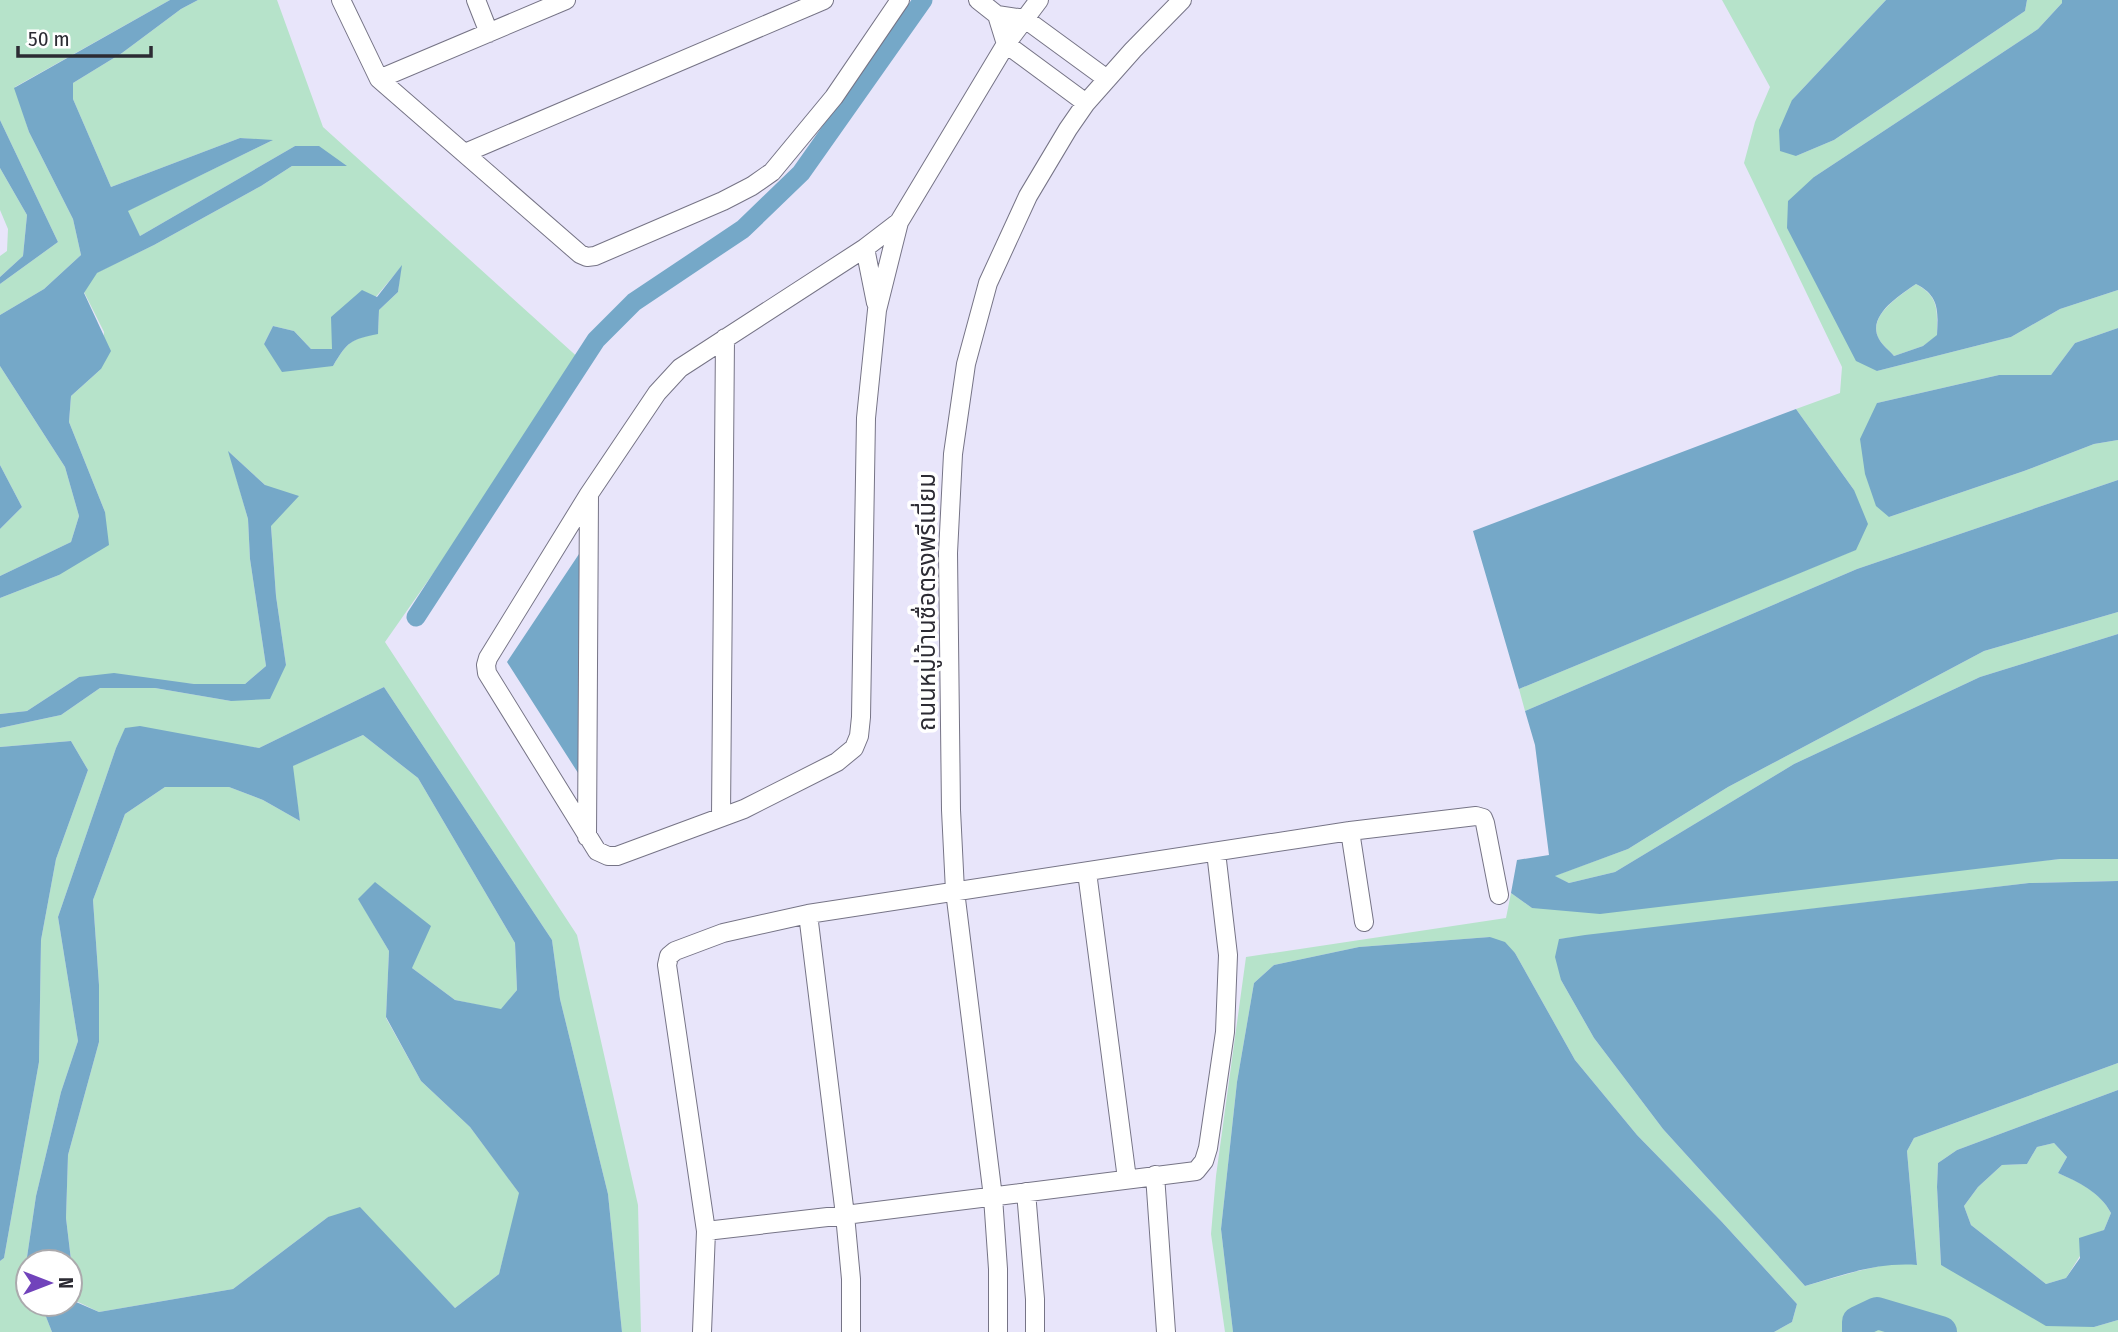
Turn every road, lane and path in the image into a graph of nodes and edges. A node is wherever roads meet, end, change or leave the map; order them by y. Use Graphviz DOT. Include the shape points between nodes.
graph roads {
  1 [pos="341,0"];
  2 [pos="476,0"];
  3 [pos="566,0"];
  4 [pos="824,0"];
  5 [pos="900,0"];
  6 [pos="978,0"];
  7 [pos="1039,0"];
  8 [pos="1182,0"];
  9 [pos="997,15"];
  10 [pos="1025,19"];
  11 [pos="489,33"];
  12 [pos="1006,44"];
  13 [pos="379,79"];
  14 [pos="1107,79"];
  15 [pos="1086,103"];
  16 [pos="465,153"];
  17 [pos="899,222"];
  18 [pos="866,247"];
  19 [pos="877,310"];
  20 [pos="725,338"];
  21 [pos="589,494"];
  22 [pos="721,817"];
  23 [pos="1350,831"];
  24 [pos="587,837"];
  25 [pos="1216,852"];
  26 [pos="1087,872"];
  27 [pos="955,891"];
  28 [pos="1499,895"];
  29 [pos="808,914"];
  30 [pos="1364,922"];
  31 [pos="1155,1175"];
  32 [pos="1127,1180"];
  33 [pos="1026,1192"];
  34 [pos="993,1197"];
  35 [pos="845,1215"];
  36 [pos="706,1231"];
  37 [pos="702,1332"];
  38 [pos="851,1332"];
  39 [pos="998,1332"];
  40 [pos="1035,1332"];
  41 [pos="1166,1332"];
  1 -- 13 [label="street"];
  2 -- 11 [label="street"];
  3 -- 11 [label="street"];
  4 -- 16 [label="street"];
  5 -- 16 [label="street" via="834,97 772,172 723,201 594,256 580,254"];
  6 -- 9 [label="street"];
  7 -- 10 [label="street"];
  8 -- 14 [label="street, ถนนหมู่บ้านซื่อตรงพรีเมี่ยม"];
  9 -- 10 [label="street"];
  9 -- 12 [label="street"];
  10 -- 12 [label="street"];
  10 -- 14 [label="street"];
  11 -- 13 [label="street"];
  12 -- 15 [label="street"];
  12 -- 17 [label="street"];
  13 -- 16 [label="street"];
  14 -- 15 [label="street, ถนนหมู่บ้านซื่อตรงพรีเมี่ยม"];
  15 -- 27 [label="street, ถนนหมู่บ้านซื่อตรงพรีเมี่ยม" via="1028,196 988,283 966,363 953,454 948,554"];
  17 -- 18 [label="street"];
  17 -- 19 [label="street"];
  18 -- 19 [label="street"];
  18 -- 20 [label="street"];
  19 -- 22 [label="street" via="866,418 859,736 854,748 837,762"];
  20 -- 21 [label="street" via="680,368 657,393"];
  20 -- 22 [label="street"];
  21 -- 24 [label="street"];
  21 -- 24 [label="street" via="486,665"];
  22 -- 24 [label="street" via="617,856 597,851"];
  23 -- 25 [label="street"];
  23 -- 28 [label="street" via="1483,818"];
  23 -- 30 [label="street"];
  25 -- 26 [label="street"];
  25 -- 31 [label="street" via="1228,955 1225,1032 1208,1148 1196,1171"];
  26 -- 27 [label="street"];
  26 -- 32 [label="street"];
  27 -- 29 [label="street"];
  27 -- 34 [label="street, ถนนหมู่บ้านซื่อตรงพรีเมี่ยม"];
  29 -- 35 [label="street"];
  29 -- 36 [label="street" via="723,933 669,956"];
  31 -- 32 [label="street"];
  31 -- 41 [label="street"];
  32 -- 33 [label="street"];
  33 -- 34 [label="street"];
  33 -- 40 [label="street"];
  34 -- 35 [label="street"];
  34 -- 39 [label="street, ถนนหมู่บ้านซื่อตรงพรีเมี่ยม"];
  35 -- 36 [label="street"];
  35 -- 38 [label="street"];
  36 -- 37 [label="street"];
}
